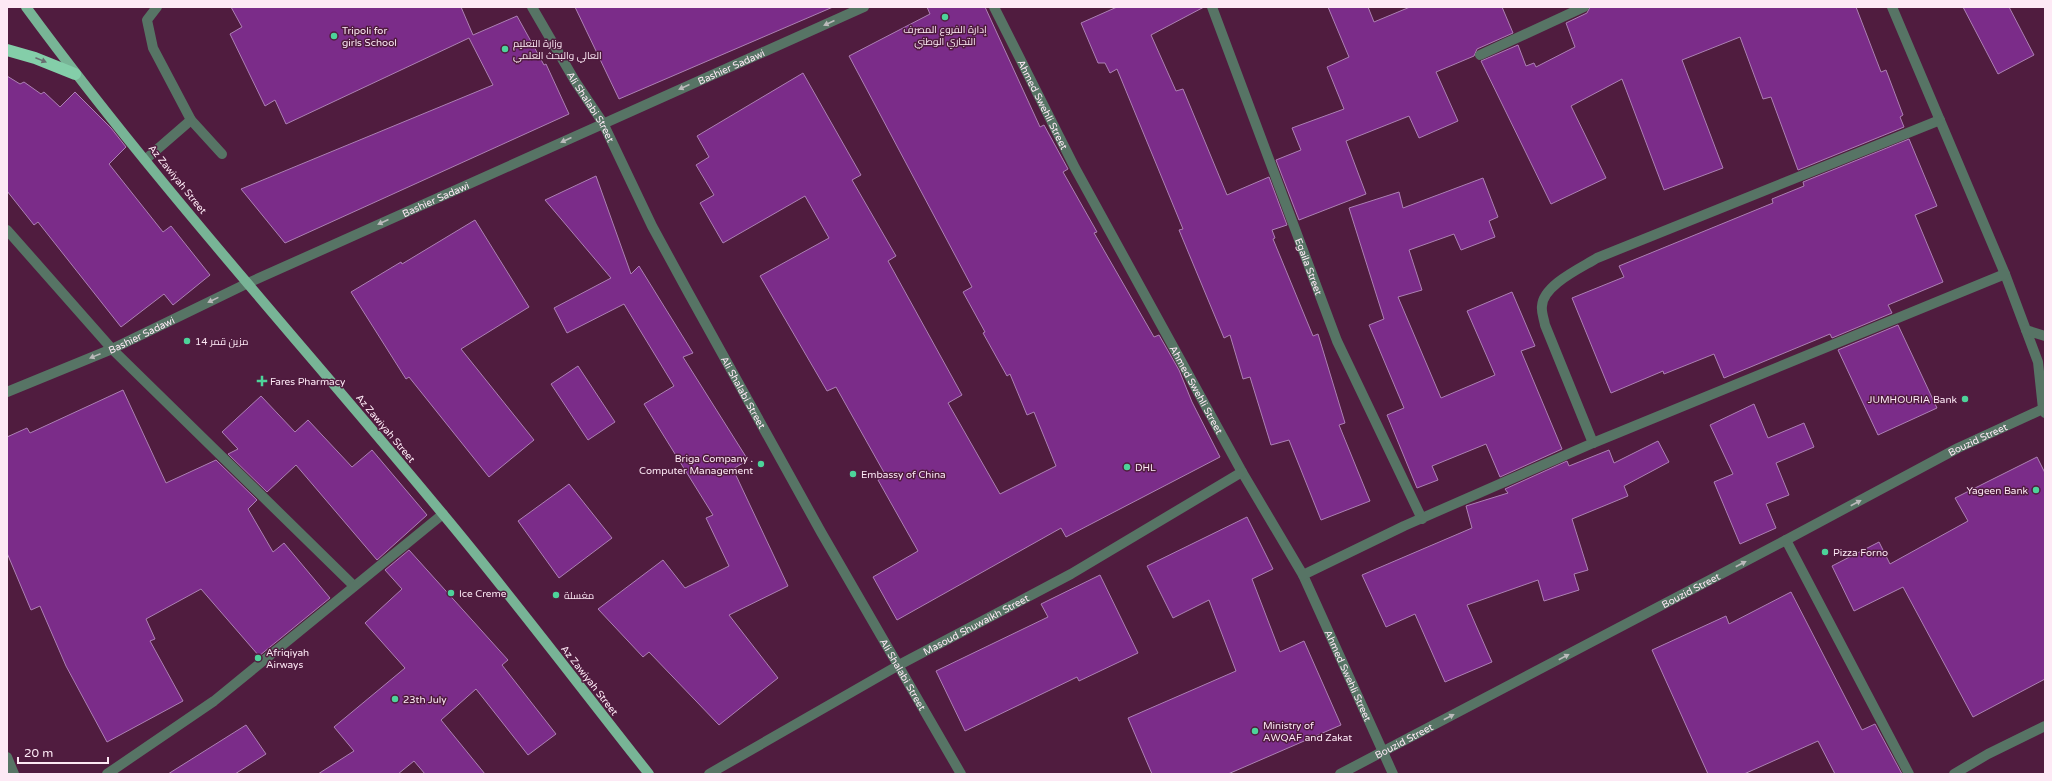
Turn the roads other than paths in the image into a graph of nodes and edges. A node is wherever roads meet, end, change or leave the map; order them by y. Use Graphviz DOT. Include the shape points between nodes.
graph roads {
  1 [pos="26,7"];
  2 [pos="158,7"];
  3 [pos="532,7"];
  4 [pos="864,7"];
  5 [pos="994,7"];
  6 [pos="1212,7"];
  7 [pos="1584,7"];
  8 [pos="1892,7"];
  9 [pos="7,50"];
  10 [pos="1480,55"];
  11 [pos="75,74"];
  12 [pos="191,120"];
  13 [pos="1940,120"];
  14 [pos="603,123"];
  15 [pos="222,154"];
  16 [pos="146,159"];
  17 [pos="7,230"];
  18 [pos="2005,274"];
  19 [pos="248,283"];
  20 [pos="2026,330"];
  21 [pos="2045,336"];
  22 [pos="112,349"];
  23 [pos="2038,362"];
  24 [pos="2045,371"];
  25 [pos="7,392"];
  26 [pos="2044,410"];
  27 [pos="1593,443"];
  28 [pos="1242,472"];
  29 [pos="443,514"];
  30 [pos="1422,519"];
  31 [pos="1786,540"];
  32 [pos="1303,575"];
  33 [pos="354,586"];
  34 [pos="899,666"];
  35 [pos="2045,726"];
  36 [pos="1382,752"];
  37 [pos="7,757"];
  38 [pos="14,774"];
  39 [pos="107,774"];
  40 [pos="649,774"];
  41 [pos="709,774"];
  42 [pos="961,774"];
  43 [pos="1340,774"];
  44 [pos="1393,774"];
  45 [pos="1909,774"];
  46 [pos="1954,774"];
  1 -- 11 [label="main road, Az Zawiyah Street"];
  2 -- 12 [label="street" via="147,20 153,48"];
  3 -- 14 [label="street, Ali Shalabi Street"];
  4 -- 14 [label="street, Bashier Sadawi, one-way"];
  5 -- 28 [label="street, Ahmed Swehli Street" via="1075,168"];
  6 -- 30 [label="street, Egaila Street" via="1337,341"];
  7 -- 10 [label="street"];
  8 -- 13 [label="street"];
  9 -- 11 [label="highway, one-way"];
  11 -- 16 [label="main road, Az Zawiyah Street"];
  12 -- 15 [label="street"];
  12 -- 16 [label="street"];
  13 -- 18 [label="street"];
  13 -- 27 [label="street" via="1597,258 1557,282 1545,297 1542,306 1545,325"];
  14 -- 19 [label="street, Bashier Sadawi, one-way"];
  14 -- 34 [label="street, Ali Shalabi Street" via="652,226 821,532"];
  16 -- 19 [label="main road, Az Zawiyah Street"];
  17 -- 22 [label="street"];
  18 -- 20 [label="street"];
  18 -- 27 [label="street"];
  19 -- 22 [label="street, Bashier Sadawi, one-way"];
  19 -- 29 [label="main road, Az Zawiyah Street"];
  20 -- 21 [label="street"];
  20 -- 23 [label="street"];
  22 -- 25 [label="street, Bashier Sadawi, one-way"];
  22 -- 33 [label="street"];
  23 -- 24 [label="street"];
  23 -- 26 [label="street"];
  31 -- 26 [label="street, Bouzid Street, one-way" via="1958,448"];
  27 -- 30 [label="street"];
  28 -- 32 [label="street, Ahmed Swehli Street"];
  28 -- 34 [label="street, Masoud Shuwaikh Street" via="1071,574"];
  29 -- 33 [label="street"];
  29 -- 40 [label="main road, Az Zawiyah Street"];
  30 -- 32 [label="street"];
  36 -- 31 [label="street, Bouzid Street, one-way"];
  31 -- 45 [label="street"];
  32 -- 36 [label="street, Ahmed Swehli Street"];
  33 -- 39 [label="street" via="214,701"];
  34 -- 41 [label="street, Masoud Shuwaikh Street"];
  34 -- 42 [label="street, Ali Shalabi Street"];
  35 -- 46 [label="street"];
  36 -- 43 [label="street, Bouzid Street"];
  36 -- 44 [label="street, Ahmed Swehli Street"];
  37 -- 38 [label="street"];
}
